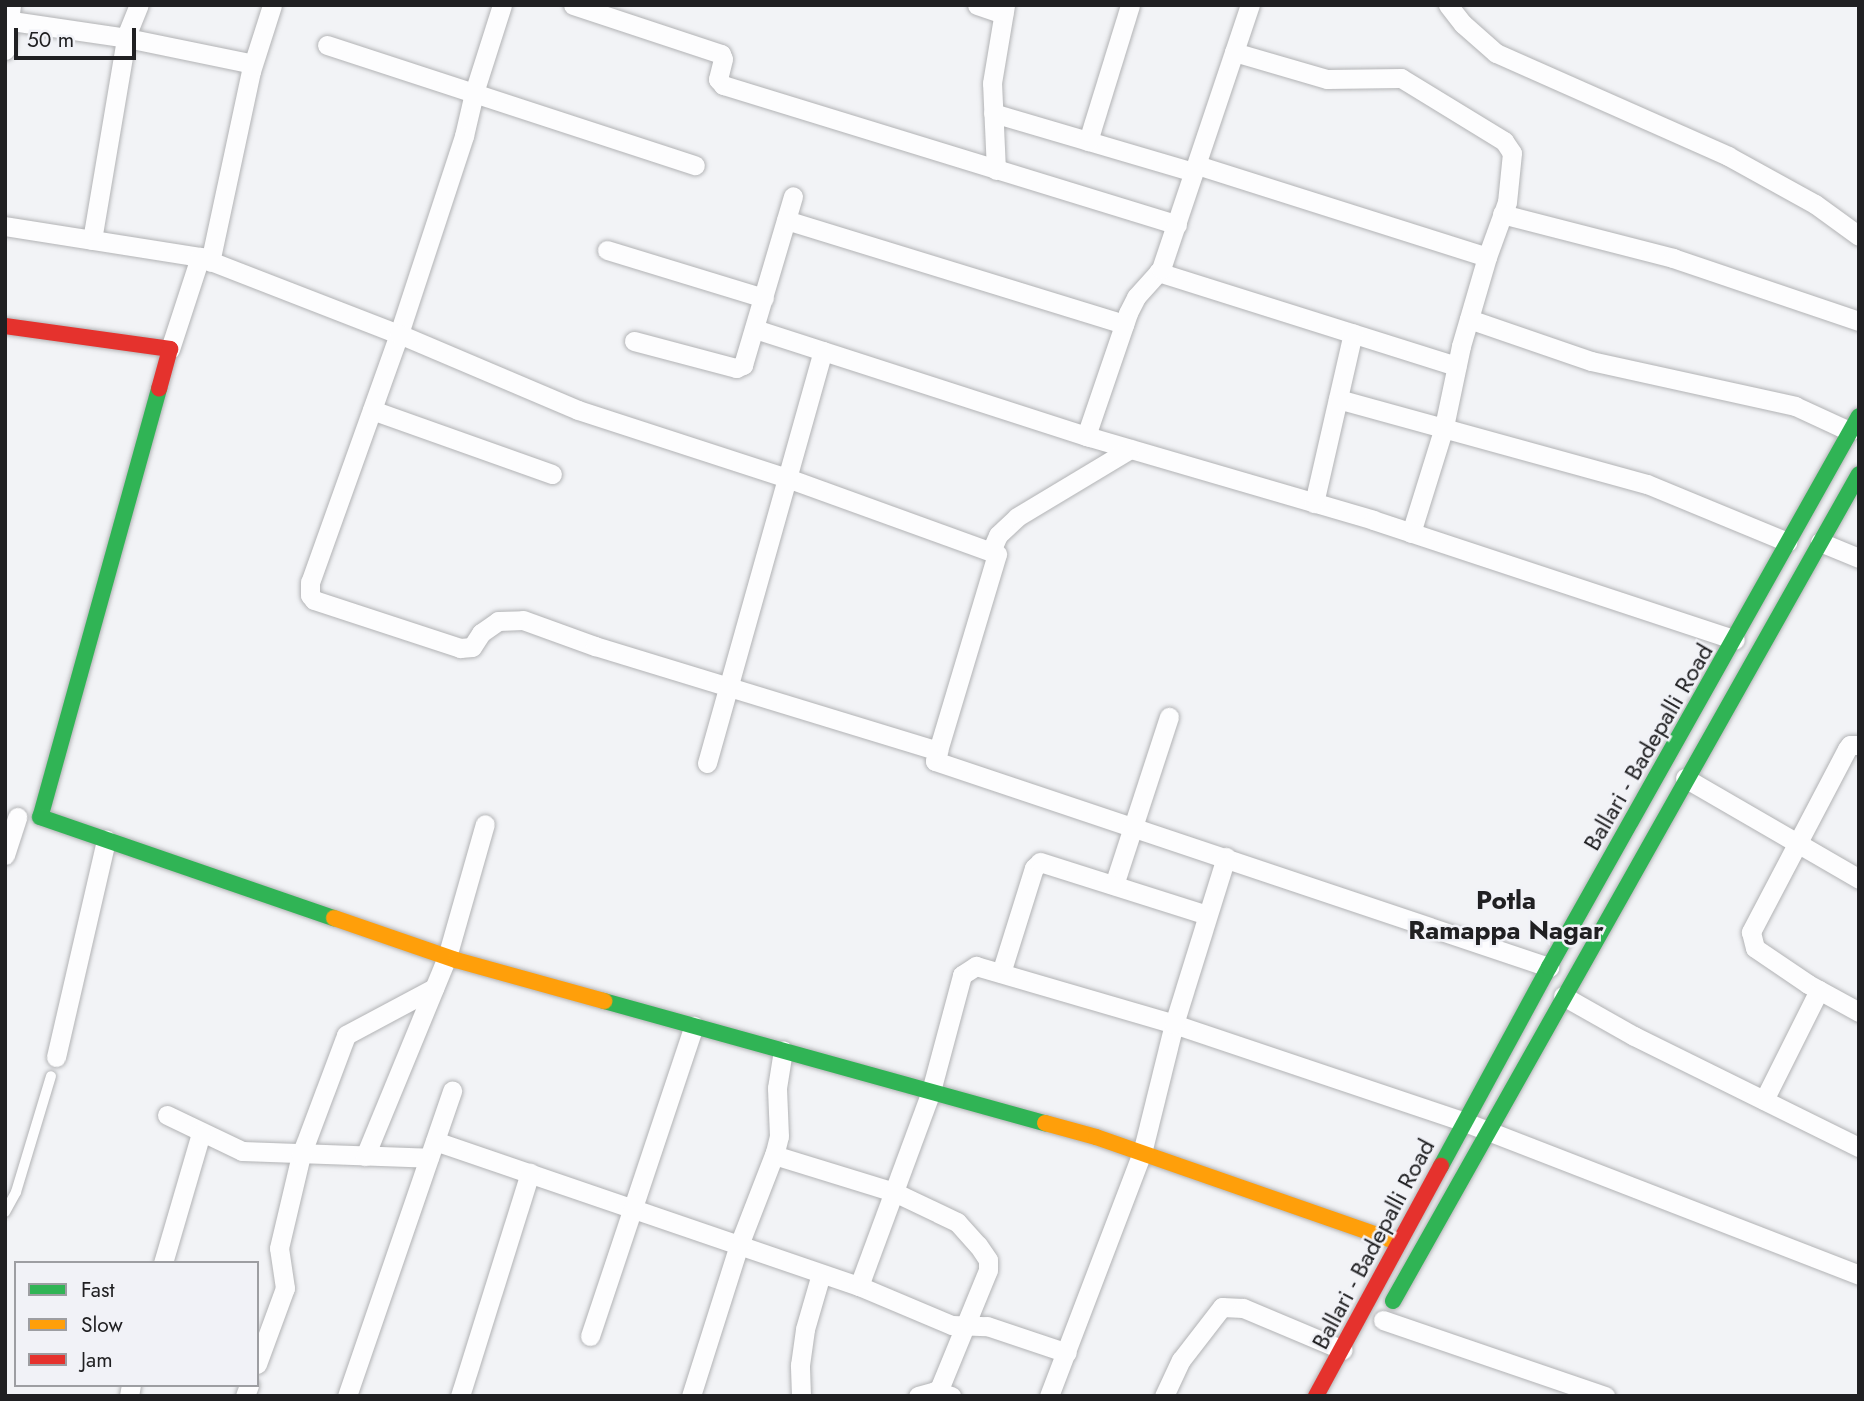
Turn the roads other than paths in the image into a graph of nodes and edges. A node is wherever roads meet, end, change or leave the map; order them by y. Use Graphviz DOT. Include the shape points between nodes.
graph roads {
  1 [pos="139,5"];
  2 [pos="272,5"];
  3 [pos="502,5"];
  4 [pos="573,5"];
  5 [pos="977,5"];
  6 [pos="1130,5"];
  7 [pos="1250,5"];
  8 [pos="1451,7"];
  9 [pos="1004,9"];
  10 [pos="9,15"];
  11 [pos="127,38"];
  12 [pos="327,46"];
  13 [pos="5,50"];
  14 [pos="1234,52"];
  15 [pos="251,71"];
  16 [pos="474,93"];
  17 [pos="993,113"];
  18 [pos="1088,141"];
  19 [pos="695,165"];
  20 [pos="1196,169"];
  21 [pos="996,170"];
  22 [pos="793,196"];
  23 [pos="1502,214"];
  24 [pos="786,220"];
  25 [pos="1177,225"];
  26 [pos="5,226"];
  27 [pos="1859,236"];
  28 [pos="92,240"];
  29 [pos="607,250"];
  30 [pos="1487,257"];
  31 [pos="205,260"];
  32 [pos="1158,272"];
  33 [pos="764,298"];
  34 [pos="1469,319"];
  35 [pos="1859,321"];
  36 [pos="1124,324"];
  37 [pos="5,326"];
  38 [pos="755,329"];
  39 [pos="1353,333"];
  40 [pos="399,334"];
  41 [pos="635,341"];
  42 [pos="170,349"];
  43 [pos="823,351"];
  44 [pos="1457,366"];
  45 [pos="1338,399"];
  46 [pos="372,410"];
  47 [pos="1854,424"];
  48 [pos="1444,427"];
  49 [pos="1086,436"];
  50 [pos="1130,449"];
  51 [pos="552,474"];
  52 [pos="1859,474"];
  53 [pos="790,479"];
  54 [pos="1314,503"];
  55 [pos="1411,533"];
  56 [pos="1788,542"];
  57 [pos="1820,542"];
  58 [pos="991,551"];
  59 [pos="1859,558"];
  60 [pos="1735,640"];
  61 [pos="730,686"];
  62 [pos="1169,717"];
  63 [pos="1859,745"];
  64 [pos="938,751"];
  65 [pos="708,763"];
  66 [pos="1685,778"];
  67 [pos="11,815"];
  68 [pos="40,817"];
  69 [pos="485,824"];
  70 [pos="1134,827"];
  71 [pos="106,839"];
  72 [pos="1796,842"];
  73 [pos="5,855"];
  74 [pos="1226,857"];
  75 [pos="1859,879"];
  76 [pos="1114,885"];
  77 [pos="1207,915"];
  78 [pos="447,957"];
  79 [pos="1549,967"];
  80 [pos="1000,973"];
  81 [pos="434,988"];
  82 [pos="1819,990"];
  83 [pos="1563,996"];
  84 [pos="1859,1012"];
  85 [pos="1174,1024"];
  86 [pos="694,1026"];
  87 [pos="783,1050"];
  88 [pos="54,1067"];
  89 [pos="452,1091"];
  90 [pos="931,1091"];
  91 [pos="1764,1100"];
  92 [pos="167,1115"];
  93 [pos="1465,1122"];
  94 [pos="1489,1130"];
  95 [pos="201,1133"];
  96 [pos="1859,1147"];
  97 [pos="432,1150"];
  98 [pos="1142,1153"];
  99 [pos="301,1155"];
  100 [pos="774,1155"];
  101 [pos="365,1156"];
  102 [pos="530,1173"];
  103 [pos="894,1192"];
  104 [pos="634,1207"];
  105 [pos="5,1212"];
  106 [pos="1398,1242"];
  107 [pos="739,1245"];
  108 [pos="164,1261"];
  109 [pos="821,1274"];
  110 [pos="1859,1275"];
  111 [pos="859,1286"];
  112 [pos="1380,1325"];
  113 [pos="966,1327"];
  114 [pos="590,1336"];
  115 [pos="1343,1350"];
  116 [pos="1067,1353"];
  117 [pos="259,1359"];
  118 [pos="936,1395"];
  119 [pos="347,1396"];
  120 [pos="460,1396"];
  121 [pos="691,1396"];
  122 [pos="801,1396"];
  123 [pos="1049,1396"];
  124 [pos="1164,1396"];
  125 [pos="1316,1396"];
  126 [pos="1605,1396"];
  1 -- 11 [label="street"];
  2 -- 15 [label="street"];
  3 -- 16 [label="street"];
  4 -- 21 [label="street" via="721,54 718,79 723,85"];
  5 -- 9 [label="street"];
  6 -- 18 [label="street"];
  7 -- 14 [label="street"];
  8 -- 27 [label="street" via="1496,53 1728,156 1815,204"];
  9 -- 17 [label="street" via="992,83"];
  10 -- 11 [label="street"];
  10 -- 13 [label="street"];
  11 -- 15 [label="street" via="246,61"];
  11 -- 28 [label="street"];
  12 -- 16 [label="street"];
  14 -- 20 [label="street"];
  14 -- 23 [label="street" via="1327,79 1396,77 1438,100 1509,146 1513,172"];
  15 -- 31 [label="street"];
  16 -- 19 [label="street"];
  16 -- 40 [label="street"];
  17 -- 18 [label="street"];
  17 -- 21 [label="street"];
  18 -- 20 [label="street"];
  20 -- 25 [label="street"];
  20 -- 30 [label="street"];
  21 -- 25 [label="street"];
  22 -- 24 [label="street"];
  23 -- 30 [label="street"];
  23 -- 35 [label="street" via="1673,258"];
  24 -- 33 [label="street"];
  24 -- 36 [label="street"];
  25 -- 32 [label="street"];
  26 -- 28 [label="street"];
  28 -- 31 [label="street"];
  29 -- 33 [label="street"];
  30 -- 34 [label="street"];
  31 -- 40 [label="street"];
  31 -- 42 [label="street"];
  32 -- 36 [label="street" via="1136,297"];
  32 -- 39 [label="street"];
  33 -- 38 [label="street"];
  34 -- 44 [label="street"];
  34 -- 47 [label="street" via="1591,361 1795,406"];
  36 -- 49 [label="street"];
  37 -- 42 [label="main road"];
  38 -- 41 [label="street" via="745,362 736,368"];
  38 -- 43 [label="street"];
  39 -- 44 [label="street"];
  39 -- 45 [label="street"];
  40 -- 46 [label="street"];
  40 -- 53 [label="street" via="578,410"];
  42 -- 68 [label="main road"];
  43 -- 49 [label="street"];
  43 -- 53 [label="street"];
  44 -- 48 [label="street"];
  45 -- 48 [label="street"];
  45 -- 54 [label="street"];
  46 -- 51 [label="street"];
  46 -- 61 [label="street" via="310,582 308,591 314,600 460,648 472,647 481,633 498,621 523,620"];
  47 -- 56 [label="main road, Ballari - Badepalli Road"];
  48 -- 55 [label="street"];
  48 -- 56 [label="street" via="1647,484"];
  49 -- 50 [label="street"];
  50 -- 54 [label="street"];
  50 -- 58 [label="street" via="1017,517 998,535"];
  52 -- 57 [label="main road, Ballari - Badepalli Road"];
  53 -- 58 [label="street"];
  53 -- 61 [label="street"];
  54 -- 55 [label="street"];
  55 -- 60 [label="street"];
  56 -- 60 [label="main road, Ballari - Badepalli Road"];
  57 -- 59 [label="street"];
  57 -- 66 [label="main road, Ballari - Badepalli Road"];
  58 -- 64 [label="street" via="997,554"];
  60 -- 79 [label="main road, Ballari - Badepalli Road"];
  61 -- 64 [label="street"];
  61 -- 65 [label="street"];
  62 -- 70 [label="street"];
  63 -- 72 [label="street" via="1847,749"];
  64 -- 70 [label="street" via="935,761"];
  66 -- 72 [label="street"];
  66 -- 83 [label="main road, Ballari - Badepalli Road"];
  67 -- 68 [label="street"];
  67 -- 73 [label="street"];
  68 -- 71 [label="main road"];
  69 -- 78 [label="street"];
  70 -- 74 [label="street"];
  70 -- 76 [label="street"];
  71 -- 78 [label="main road"];
  71 -- 88 [label="street"];
  72 -- 75 [label="street"];
  72 -- 82 [label="street" via="1753,923 1751,938 1755,948"];
  74 -- 77 [label="street"];
  74 -- 79 [label="street"];
  76 -- 77 [label="street"];
  76 -- 80 [label="street" via="1044,861 1036,864"];
  77 -- 85 [label="street"];
  78 -- 81 [label="street"];
  78 -- 86 [label="main road"];
  79 -- 93 [label="main road, Ballari - Badepalli Road"];
  80 -- 85 [label="street"];
  80 -- 90 [label="street" via="976,966 962,975"];
  81 -- 99 [label="street" via="346,1035"];
  81 -- 101 [label="street"];
  82 -- 84 [label="street"];
  82 -- 91 [label="street"];
  83 -- 91 [label="street"];
  83 -- 94 [label="main road, Ballari - Badepalli Road"];
  85 -- 93 [label="street"];
  85 -- 98 [label="street"];
  86 -- 87 [label="main road"];
  86 -- 104 [label="street"];
  87 -- 90 [label="main road"];
  87 -- 100 [label="street"];
  88 -- 105 [label="lane" via="16,1192"];
  89 -- 97 [label="street"];
  90 -- 98 [label="main road"];
  90 -- 103 [label="street"];
  91 -- 96 [label="street"];
  92 -- 95 [label="street"];
  93 -- 94 [label="street"];
  93 -- 106 [label="main road, Ballari - Badepalli Road"];
  94 -- 110 [label="street"];
  94 -- 112 [label="main road, Ballari - Badepalli Road"];
  95 -- 99 [label="street" via="242,1152"];
  95 -- 108 [label="street"];
  97 -- 101 [label="street"];
  97 -- 102 [label="street"];
  97 -- 119 [label="street"];
  98 -- 106 [label="main road"];
  98 -- 116 [label="street"];
  99 -- 101 [label="street"];
  99 -- 117 [label="street" via="279,1248 285,1288"];
  100 -- 103 [label="street"];
  100 -- 107 [label="street"];
  102 -- 104 [label="street"];
  102 -- 120 [label="street"];
  103 -- 111 [label="street"];
  103 -- 113 [label="street" via="957,1222 988,1260"];
  104 -- 107 [label="street"];
  104 -- 114 [label="street"];
  106 -- 115 [label="main road, Ballari - Badepalli Road"];
  107 -- 109 [label="street"];
  107 -- 121 [label="street"];
  109 -- 111 [label="street"];
  109 -- 122 [label="street" via="805,1329"];
  111 -- 113 [label="street" via="943,1322"];
  112 -- 126 [label="street"];
  113 -- 116 [label="street" via="987,1326"];
  113 -- 118 [label="street"];
  115 -- 124 [label="street" via="1243,1308 1222,1307 1181,1360"];
  115 -- 125 [label="main road, Ballari - Badepalli Road"];
  116 -- 123 [label="street"];
}
